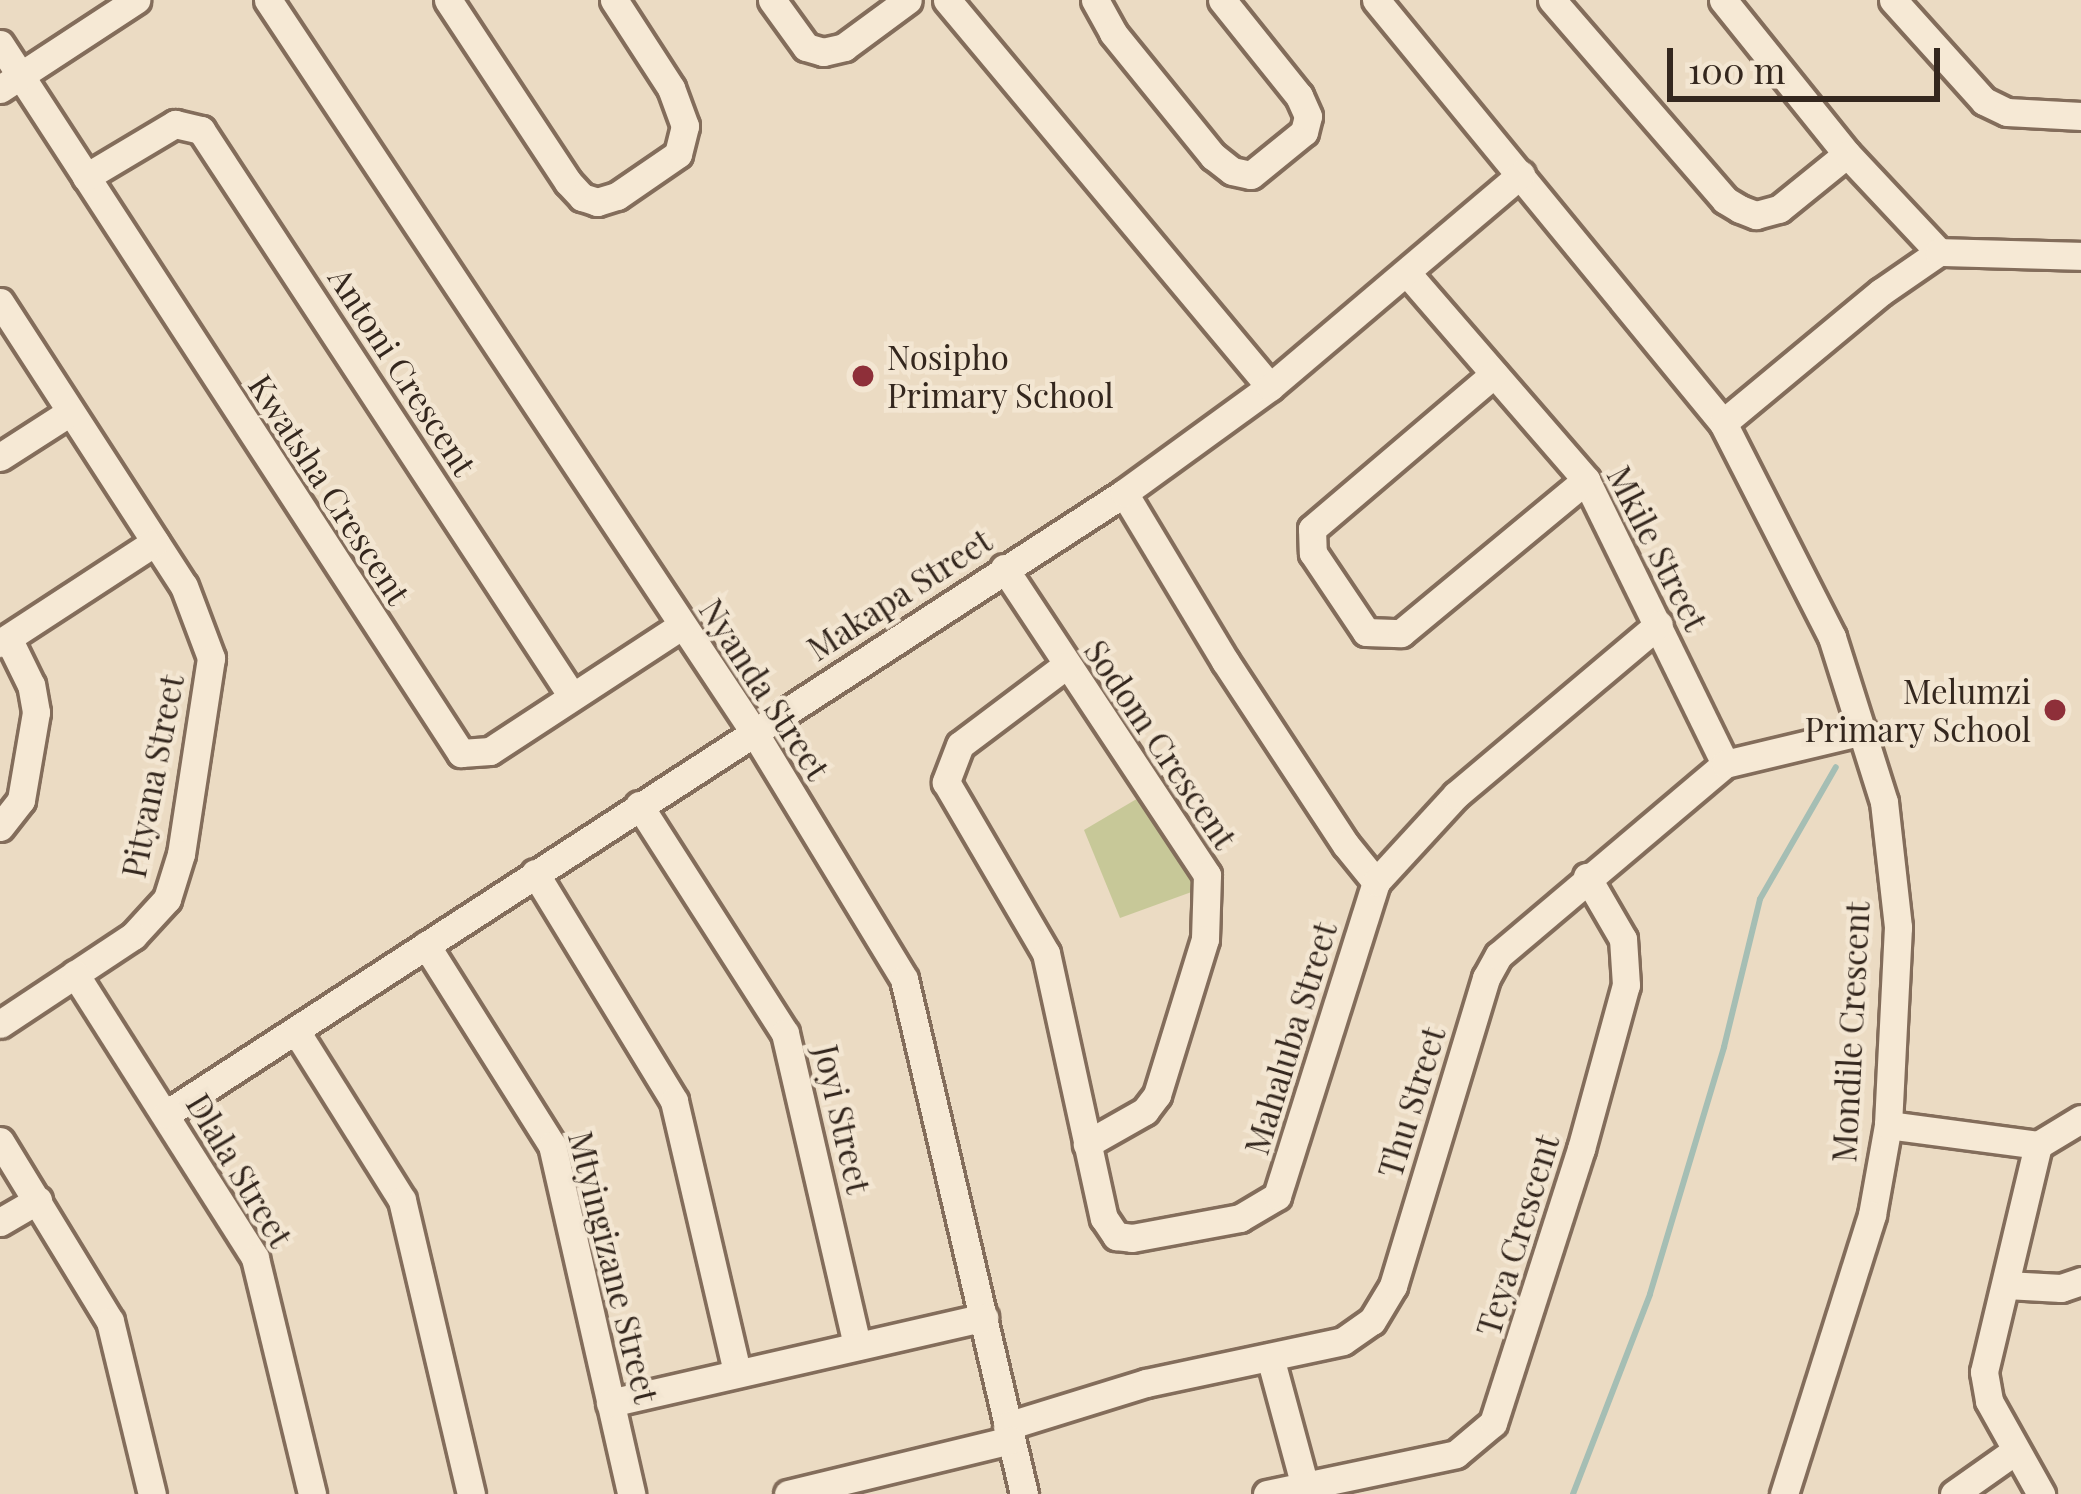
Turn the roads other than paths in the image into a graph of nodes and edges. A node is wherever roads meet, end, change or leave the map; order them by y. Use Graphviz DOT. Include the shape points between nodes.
graph roads {
  1 [pos="136,0"];
  2 [pos="268,0"];
  3 [pos="448,0"];
  4 [pos="614,0"];
  5 [pos="772,0"];
  6 [pos="908,0"];
  7 [pos="947,0"];
  8 [pos="1096,0"];
  9 [pos="1222,0"];
  10 [pos="1376,0"];
  11 [pos="1552,0"];
  12 [pos="1723,0"];
  13 [pos="1893,0"];
  14 [pos="0,44"];
  15 [pos="10,82"];
  16 [pos="2081,116"];
  17 [pos="1847,154"];
  18 [pos="1521,174"];
  19 [pos="86,177"];
  20 [pos="1939,252"];
  21 [pos="2081,256"];
  22 [pos="1407,273"];
  23 [pos="0,302"];
  24 [pos="1494,374"];
  25 [pos="1270,387"];
  26 [pos="70,412"];
  27 [pos="1723,422"];
  28 [pos="0,457"];
  29 [pos="1586,480"];
  30 [pos="1124,493"];
  31 [pos="155,542"];
  32 [pos="1004,568"];
  33 [pos="1659,624"];
  34 [pos="681,626"];
  35 [pos="4,640"];
  36 [pos="1065,666"];
  37 [pos="572,696"];
  38 [pos="1864,731"];
  39 [pos="754,732"];
  40 [pos="1725,764"];
  41 [pos="639,805"];
  42 [pos="0,827"];
  43 [pos="536,873"];
  44 [pos="1587,877"];
  45 [pos="1376,882"];
  46 [pos="426,945"];
  47 [pos="75,974"];
  48 [pos="0,1024"];
  49 [pos="296,1031"];
  50 [pos="166,1114"];
  51 [pos="2081,1119"];
  52 [pos="1888,1125"];
  53 [pos="0,1141"];
  54 [pos="1087,1144"];
  55 [pos="2038,1144"];
  56 [pos="38,1200"];
  57 [pos="0,1222"];
  58 [pos="2081,1281"];
  59 [pos="2006,1285"];
  60 [pos="984,1317"];
  61 [pos="857,1346"];
  62 [pos="1270,1357"];
  63 [pos="737,1372"];
  64 [pos="610,1403"];
  65 [pos="1009,1433"];
  66 [pos="2014,1451"];
  67 [pos="888,1483"];
  68 [pos="1306,1490"];
  69 [pos="152,1494"];
  70 [pos="312,1494"];
  71 [pos="471,1494"];
  72 [pos="631,1494"];
  73 [pos="788,1494"];
  74 [pos="1024,1494"];
  75 [pos="1267,1494"];
  76 [pos="1784,1494"];
  77 [pos="1954,1494"];
  78 [pos="2041,1494"];
  1 -- 15 [label="street"];
  2 -- 34 [label="street, Nyanda Street"];
  3 -- 4 [label="street" via="568,182 597,202 678,154 685,126 671,88"];
  5 -- 6 [label="street" via="806,47 823,52 844,47"];
  7 -- 25 [label="street"];
  8 -- 9 [label="street" via="1113,33 1213,156 1251,175 1292,145 1308,116"];
  10 -- 18 [label="street, Mondile Crescent"];
  11 -- 17 [label="street" via="1740,209 1779,209"];
  12 -- 17 [label="street"];
  13 -- 16 [label="street" via="1964,84 1996,109"];
  14 -- 15 [label="street, Kwatsha Crescent"];
  15 -- 19 [label="street, Kwatsha Crescent"];
  17 -- 20 [label="street"];
  18 -- 22 [label="street, Makapa Street"];
  18 -- 27 [label="street, Mondile Crescent"];
  19 -- 37 [label="street, Antoni Crescent" via="183,122 211,143"];
  19 -- 37 [label="street, Kwatsha Crescent" via="450,743 480,755"];
  20 -- 21 [label="street"];
  20 -- 27 [label="street"];
  22 -- 24 [label="street, Mkile Street"];
  22 -- 25 [label="street, Makapa Street"];
  23 -- 26 [label="street, Pityana Street"];
  24 -- 29 [label="street, Mkile Street"];
  24 -- 29 [label="street" via="1312,529 1313,553 1366,632 1401,633"];
  25 -- 30 [label="street, Makapa Street"];
  26 -- 28 [label="street"];
  26 -- 31 [label="street, Pityana Street"];
  27 -- 38 [label="street, Mondile Crescent" via="1832,637"];
  29 -- 33 [label="street, Mkile Street"];
  30 -- 32 [label="street, Makapa Street"];
  30 -- 45 [label="street" via="1225,661"];
  31 -- 35 [label="street"];
  31 -- 47 [label="street, Pityana Street" via="196,608 211,658 181,854 154,915"];
  32 -- 36 [label="street, Sodom Crescent"];
  32 -- 39 [label="street, Makapa Street"];
  33 -- 40 [label="street, Mkile Street"];
  33 -- 45 [label="street, Mahaluba Street" via="1456,795"];
  34 -- 37 [label="street, Kwatsha Crescent"];
  34 -- 39 [label="street, Nyanda Street"];
  35 -- 42 [label="street" via="31,685 36,712 21,800"];
  36 -- 54 [label="street, Mahaluba Street" via="960,745 946,782 1046,953"];
  36 -- 54 [label="street, Sodom Crescent" via="1193,849 1209,887 1205,939 1157,1096"];
  38 -- 40 [label="street, Thu Street"];
  38 -- 52 [label="street, Mondile Crescent" via="1884,802 1898,926"];
  39 -- 41 [label="street, Makapa Street"];
  39 -- 60 [label="street, Nyanda Street" via="912,996"];
  40 -- 44 [label="street, Thu Street"];
  41 -- 43 [label="street, Makapa Street"];
  41 -- 61 [label="street, Joyi Street" via="785,1033"];
  43 -- 46 [label="street, Makapa Street"];
  43 -- 63 [label="street" via="669,1089"];
  44 -- 62 [label="street, Thu Street" via="1507,946 1486,978 1380,1314 1343,1341"];
  44 -- 68 [label="street, Teya Crescent" via="1623,939 1626,985 1499,1410 1482,1436 1456,1454"];
  45 -- 54 [label="street, Mahaluba Street" via="1286,1174 1266,1207 1186,1230 1116,1236 1104,1219"];
  46 -- 49 [label="street, Makapa Street"];
  46 -- 64 [label="street, Mtyingizane Street" via="551,1145"];
  47 -- 48 [label="street, Pityana Street"];
  47 -- 50 [label="street, Dlala Street"];
  49 -- 50 [label="street, Makapa Street"];
  49 -- 71 [label="street" via="402,1200"];
  50 -- 70 [label="street, Dlala Street" via="255,1258"];
  51 -- 55 [label="street"];
  52 -- 55 [label="street"];
  52 -- 76 [label="street, Mondile Crescent" via="1872,1215"];
  53 -- 56 [label="street"];
  55 -- 59 [label="street"];
  56 -- 57 [label="street"];
  56 -- 69 [label="street" via="110,1321"];
  58 -- 59 [label="street"];
  59 -- 66 [label="street" via="1985,1388"];
  60 -- 61 [label="street"];
  60 -- 65 [label="street, Nyanda Street"];
  61 -- 63 [label="street"];
  62 -- 65 [label="street, Thu Street" via="1146,1383"];
  62 -- 68 [label="street"];
  63 -- 64 [label="street"];
  64 -- 72 [label="street, Mtyingizane Street"];
  65 -- 67 [label="street, Thu Street"];
  65 -- 74 [label="street, Nyanda Street"];
  66 -- 77 [label="street"];
  66 -- 78 [label="street"];
  67 -- 73 [label="street, Thu Street"];
  68 -- 75 [label="street, Teya Crescent"];
}
